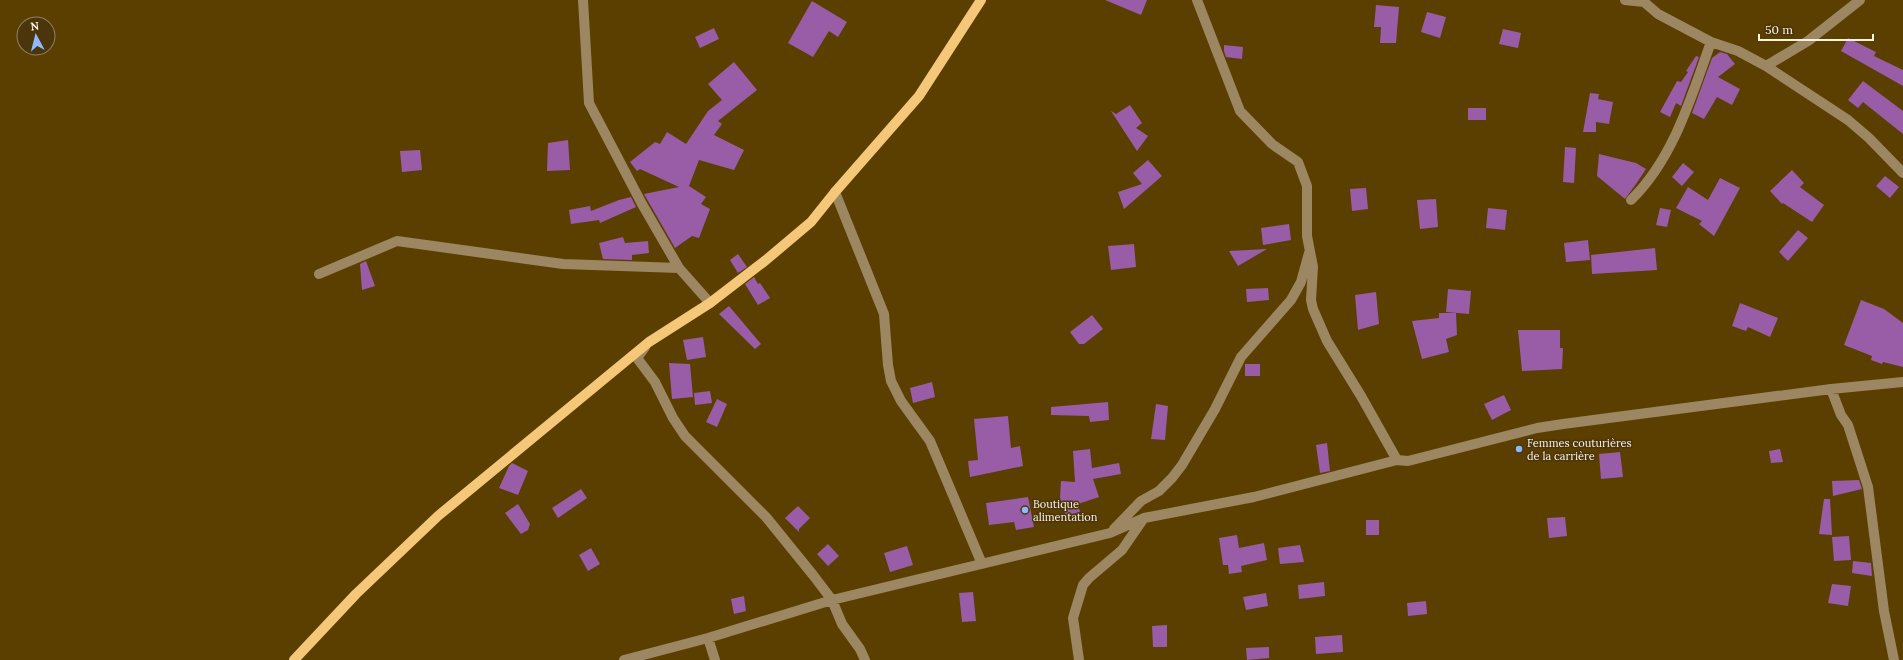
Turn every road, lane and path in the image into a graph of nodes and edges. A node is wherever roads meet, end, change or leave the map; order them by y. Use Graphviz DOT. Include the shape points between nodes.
graph roads {
  1 [pos="583,0"];
  2 [pos="981,0"];
  3 [pos="1196,0"];
  4 [pos="1625,0"];
  5 [pos="1651,0"];
  6 [pos="1860,0"];
  7 [pos="1658,14"];
  8 [pos="1711,42"];
  9 [pos="1766,66"];
  10 [pos="1903,173"];
  11 [pos="835,192"];
  12 [pos="1631,200"];
  13 [pos="1310,250"];
  14 [pos="679,268"];
  15 [pos="319,274"];
  16 [pos="710,302"];
  17 [pos="649,342"];
  18 [pos="1903,382"];
  19 [pos="1831,389"];
  20 [pos="1397,460"];
  21 [pos="1144,518"];
  22 [pos="1110,533"];
  23 [pos="979,565"];
  24 [pos="832,600"];
  25 [pos="708,638"];
  26 [pos="294,660"];
  27 [pos="627,660"];
  28 [pos="715,660"];
  29 [pos="865,660"];
  30 [pos="1079,660"];
  31 [pos="1894,660"];
  1 -- 14 [label="street" via="589,103"];
  2 -- 11 [label="main road" via="919,96"];
  3 -- 13 [label="street" via="1240,111 1272,144 1298,162 1307,186 1307,236"];
  4 -- 7 [label="street" via="1644,2"];
  5 -- 7 [label="street"];
  6 -- 9 [label="street" via="1808,41"];
  7 -- 8 [label="street"];
  8 -- 9 [label="street" via="1738,51"];
  8 -- 12 [label="street" via="1683,120 1657,172"];
  9 -- 10 [label="street" via="1848,120"];
  11 -- 16 [label="main road" via="811,222"];
  11 -- 23 [label="street" via="884,314 891,382 901,401 930,441"];
  13 -- 20 [label="street" via="1314,267 1311,300 1313,309 1327,341"];
  13 -- 22 [label="street" via="1302,282 1295,294 1241,357 1215,409 1182,465 1159,491 1141,501"];
  14 -- 15 [label="street" via="563,264 397,242"];
  14 -- 16 [label="street"];
  16 -- 17 [label="main road"];
  17 -- 24 [label="street" via="637,358 655,382 685,436 766,518"];
  17 -- 26 [label="main road" via="438,516 356,594"];
  18 -- 19 [label="street"];
  19 -- 20 [label="street" via="1537,428 1408,461"];
  19 -- 31 [label="street" via="1841,415 1848,424 1868,487 1884,611"];
  20 -- 21 [label="street" via="1254,497"];
  21 -- 22 [label="street"];
  21 -- 30 [label="street" via="1122,550 1083,585 1073,618"];
  22 -- 23 [label="street"];
  23 -- 24 [label="street"];
  24 -- 25 [label="street"];
  24 -- 29 [label="street" via="842,624"];
  25 -- 27 [label="street"];
  25 -- 28 [label="street"];
}
